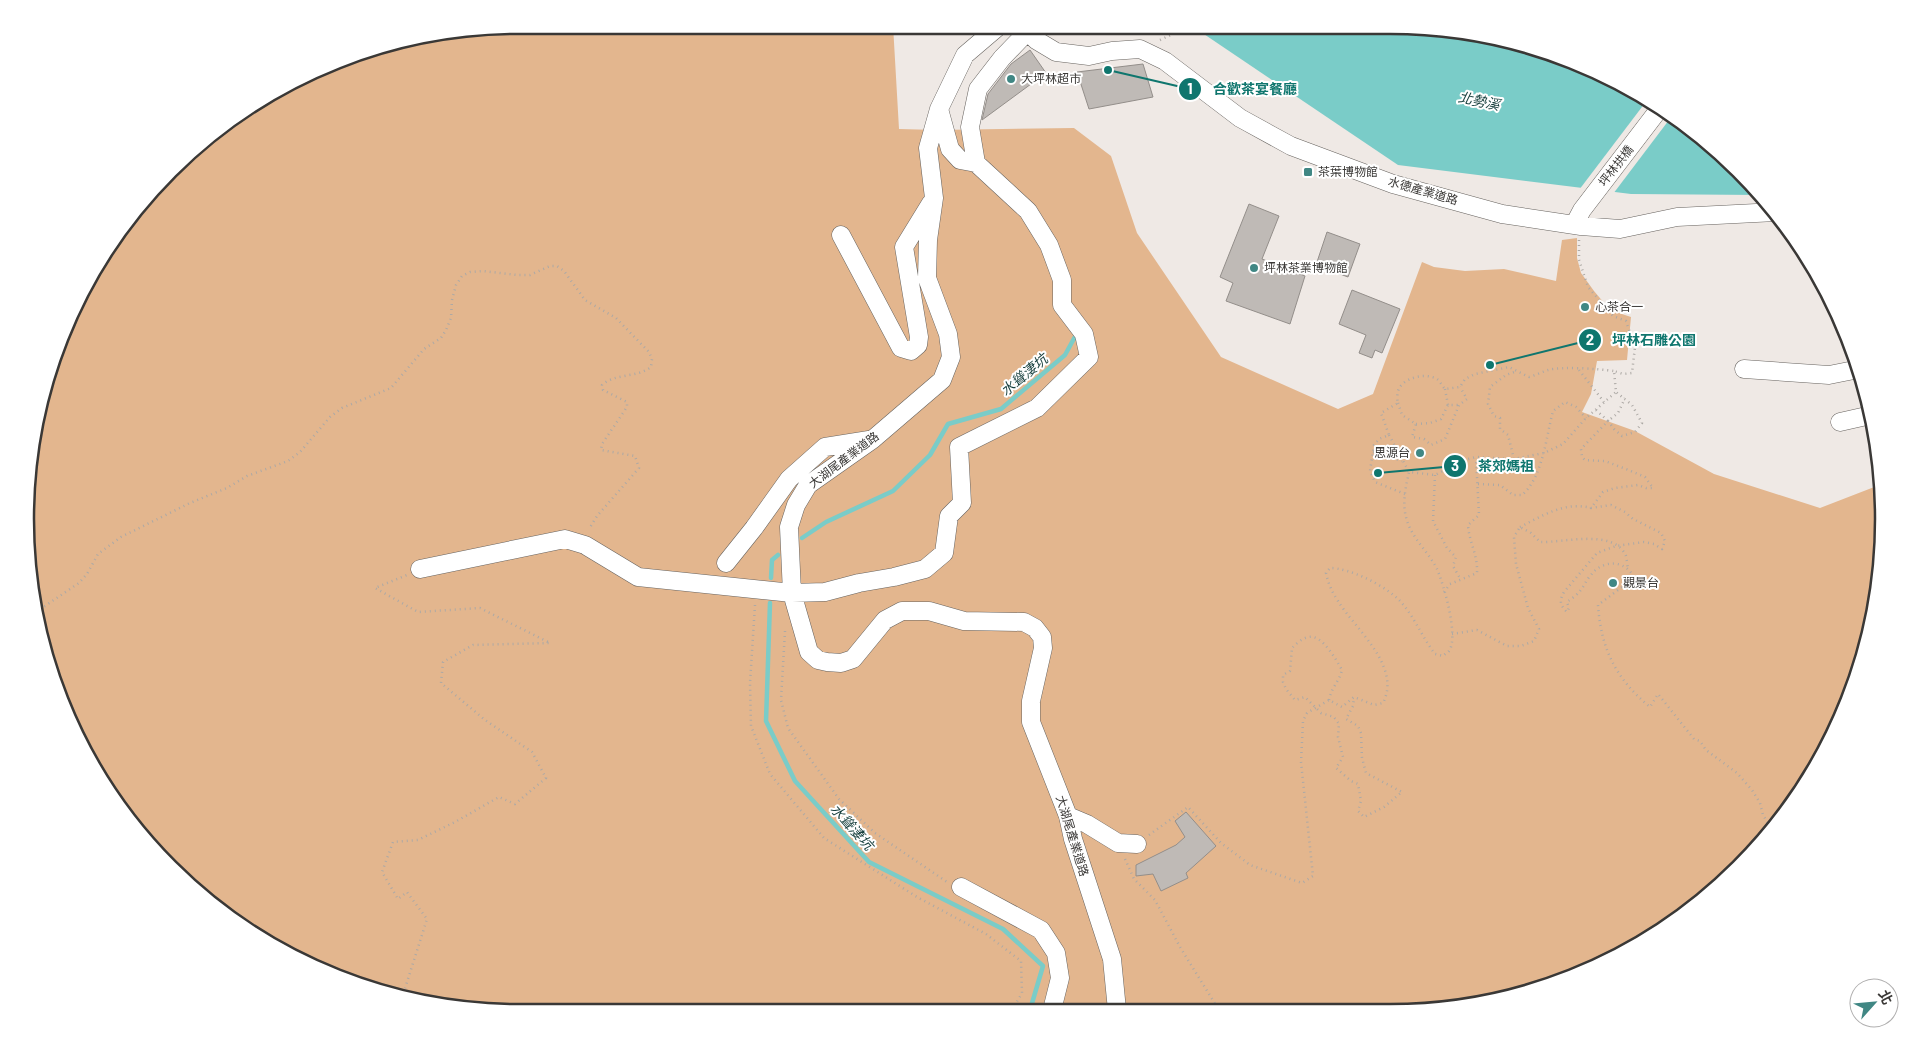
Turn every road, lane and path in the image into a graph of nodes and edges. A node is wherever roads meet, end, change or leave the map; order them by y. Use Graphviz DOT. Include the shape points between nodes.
graph roads {
  1 [pos="990,34"];
  2 [pos="1020,34"];
  3 [pos="1029,34"];
  4 [pos="1172,34"];
  5 [pos="1157,41"];
  6 [pos="939,109"];
  7 [pos="1656,113"];
  8 [pos="976,163"];
  9 [pos="934,198"];
  10 [pos="1766,213"];
  11 [pos="1577,226"];
  12 [pos="841,236"];
  13 [pos="1744,368"];
  14 [pos="1517,370"];
  15 [pos="1580,370"];
  16 [pos="1852,370"];
  17 [pos="1614,371"];
  18 [pos="1460,387"];
  19 [pos="1444,389"];
  20 [pos="1616,392"];
  21 [pos="1625,398"];
  22 [pos="1604,402"];
  23 [pos="1398,403"];
  24 [pos="1448,406"];
  25 [pos="1459,406"];
  26 [pos="1596,410"];
  27 [pos="1864,417"];
  28 [pos="1586,418"];
  29 [pos="1608,420"];
  30 [pos="1840,422"];
  31 [pos="1416,424"];
  32 [pos="1389,435"];
  33 [pos="872,440"];
  34 [pos="1373,452"];
  35 [pos="1544,453"];
  36 [pos="1476,458"];
  37 [pos="1514,459"];
  38 [pos="1404,461"];
  39 [pos="1409,472"];
  40 [pos="1435,475"];
  41 [pos="1478,484"];
  42 [pos="1405,494"];
  43 [pos="1591,508"];
  44 [pos="1520,527"];
  45 [pos="585,545"];
  46 [pos="1616,546"];
  47 [pos="726,563"];
  48 [pos="1628,568"];
  49 [pos="420,570"];
  50 [pos="1461,580"];
  51 [pos="756,589"];
  52 [pos="1444,592"];
  53 [pos="792,593"];
  54 [pos="42,608"];
  55 [pos="785,630"];
  56 [pos="1452,634"];
  57 [pos="1354,697"];
  58 [pos="1329,700"];
  59 [pos="1316,707"];
  60 [pos="1068,816"];
  61 [pos="1768,823"];
  62 [pos="1118,843"];
  63 [pos="1138,844"];
  64 [pos="957,887"];
  65 [pos="404,991"];
  66 [pos="1016,1004"];
  67 [pos="1054,1004"];
  68 [pos="1116,1004"];
  69 [pos="1215,1004"];
  1 -- 6 [label="street, 大湖尾產業道路" via="965,55"];
  2 -- 8 [label="street" via="978,89 970,127"];
  3 -- 11 [label="street, 水德產業道路" via="1056,52 1088,56 1140,50 1165,61 1240,118 1290,146 1393,184 1502,214"];
  4 -- 5 [label="path"];
  6 -- 8 [label="street" via="950,149 960,160"];
  6 -- 9 [label="street, 大湖尾產業道路" via="928,148"];
  7 -- 11 [label="street, 坪林拱橋" via="1582,210"];
  8 -- 53 [label="street" via="1028,211 1049,245 1062,280 1062,305 1084,334 1089,357 1037,408 960,447 962,503 949,516 944,553 925,569 826,592"];
  9 -- 12 [label="street" via="904,247 919,337 918,345 911,351 901,348"];
  9 -- 33 [label="street, 大湖尾產業道路" via="927,278 948,334 951,357 942,380"];
  10 -- 11 [label="street, 水德產業道路" via="1677,217 1620,229"];
  11 -- 17 [label="path" via="1579,260 1588,288 1612,316 1626,321 1634,347 1632,373"];
  13 -- 16 [label="street" via="1829,375"];
  14 -- 15 [label="path" via="1529,377 1562,368"];
  14 -- 18 [label="path" via="1509,367 1475,374 1465,379"];
  14 -- 37 [label="path" via="1490,387 1488,404 1494,416 1500,418 1500,429 1508,435"];
  15 -- 17 [label="path"];
  15 -- 22 [label="path"];
  17 -- 20 [label="path"];
  18 -- 19 [label="path"];
  18 -- 25 [label="path" via="1467,399"];
  19 -- 23 [label="path" via="1437,380 1426,376 1413,378 1403,383 1397,392"];
  19 -- 24 [label="path"];
  20 -- 21 [label="path"];
  20 -- 22 [label="path"];
  21 -- 29 [label="path" via="1618,412"];
  21 -- 29 [label="path" via="1642,423 1635,432 1622,436"];
  22 -- 26 [label="path"];
  23 -- 31 [label="path" via="1402,415"];
  23 -- 32 [label="path" via="1381,413"];
  24 -- 25 [label="path"];
  24 -- 31 [label="path" via="1441,419"];
  25 -- 31 [label="path" via="1445,439 1431,445 1424,439 1412,437"];
  26 -- 28 [label="path"];
  26 -- 29 [label="path"];
  27 -- 30 [label="street"];
  28 -- 35 [label="path" via="1563,444"];
  28 -- 35 [label="path" via="1576,406 1565,402 1552,411"];
  29 -- 43 [label="path" via="1581,449 1582,457 1605,461 1644,477 1653,488 1638,485 1615,488 1603,492"];
  32 -- 34 [label="path" via="1374,445"];
  32 -- 38 [label="path"];
  33 -- 47 [label="street" via="825,448 789,480"];
  33 -- 53 [label="street, 大湖尾產業道路" via="808,485 796,505 789,527"];
  34 -- 38 [label="path"];
  34 -- 42 [label="path" via="1370,471 1376,482"];
  35 -- 37 [label="path"];
  35 -- 41 [label="path" via="1528,490 1522,495 1513,495 1500,485"];
  36 -- 37 [label="path"];
  36 -- 40 [label="path" via="1464,460"];
  36 -- 41 [label="path"];
  38 -- 39 [label="path"];
  39 -- 40 [label="path"];
  39 -- 42 [label="path"];
  40 -- 50 [label="path" via="1433,522 1456,558 1453,566"];
  41 -- 50 [label="path" via="1480,515 1468,524 1478,561 1477,573"];
  42 -- 52 [label="path" via="1405,516 1412,535 1436,568"];
  43 -- 44 [label="path" via="1556,509"];
  43 -- 46 [label="path" via="1611,505 1661,533 1665,542 1662,549 1644,542"];
  44 -- 46 [label="path" via="1540,542 1596,539"];
  44 -- 56 [label="path" via="1514,537 1516,564 1528,608 1539,629 1534,641 1522,646 1507,646 1476,630"];
  45 -- 49 [label="street" via="565,539"];
  45 -- 51 [label="street" via="638,578"];
  45 -- 54 [label="path" via="587,532 597,516 639,468 635,456 601,450 627,407 627,402 608,394 602,385 607,380 645,371 651,366 652,359 616,318 585,300 557,266 530,275 470,272 462,276 456,285 446,330 424,348 391,388 342,408 288,461 247,476 121,537 98,554 78,583"];
  46 -- 48 [label="path" via="1626,555"];
  46 -- 48 [label="path" via="1597,553 1588,561 1564,592 1560,599 1562,606 1567,612 1567,602 1597,568 1615,563"];
  48 -- 61 [label="path" via="1632,574 1630,581 1598,605 1605,646 1615,668 1650,707 1658,694 1694,739 1737,773 1752,790"];
  49 -- 65 [label="path" via="375,588 418,612 480,608 550,643 473,644 443,662 441,683 484,720 532,752 546,778 515,804 499,796 418,840 394,842 382,872 398,900 407,892 427,918"];
  50 -- 52 [label="path" via="1450,584"];
  51 -- 53 [label="street"];
  51 -- 66 [label="path" via="750,682 751,726 770,774 824,838 917,897 986,934 1022,961 1022,993"];
  52 -- 56 [label="path"];
  53 -- 60 [label="street, 大湖尾產業道路" via="809,652 818,660 827,662 841,663 853,659 885,620 902,611 928,611 964,621 1024,622 1035,628 1042,637 1043,648 1031,701 1031,722"];
  55 -- 64 [label="path" via="781,700 788,728 839,799 875,833"];
  56 -- 57 [label="path" via="1450,650 1443,656 1434,654 1400,601 1352,572 1330,568 1326,573 1329,585 1339,603 1373,645 1386,683 1383,703 1374,705"];
  57 -- 58 [label="path" via="1342,707"];
  57 -- 59 [label="path" via="1346,719 1358,726 1361,733 1366,773 1402,792 1384,807 1364,817 1358,811 1361,801 1358,784 1336,768 1342,757 1339,724 1334,717 1321,713"];
  58 -- 59 [label="path"];
  58 -- 59 [label="path" via="1342,670 1336,657 1315,637 1309,636 1292,648 1290,671 1282,675 1283,682 1296,700 1305,697"];
  59 -- 63 [label="path" via="1307,713 1304,721 1301,762 1312,876 1302,883 1250,865 1221,843 1188,807"];
  60 -- 62 [label="street"];
  60 -- 68 [label="street, 大湖尾產業道路" via="1112,959"];
  62 -- 63 [label="street"];
  62 -- 69 [label="path" via="1134,879 1155,900"];
  64 -- 67 [label="street" via="1041,930 1056,953 1060,978"];
}
